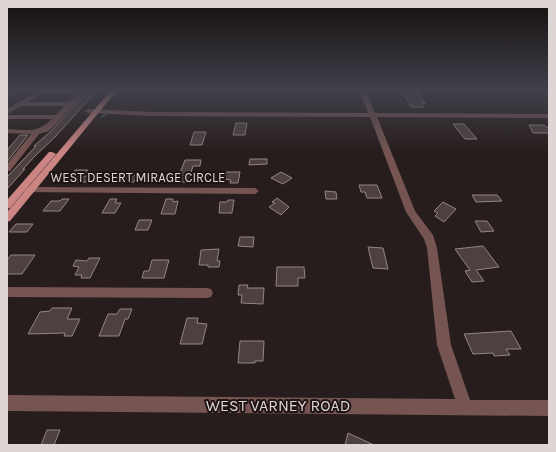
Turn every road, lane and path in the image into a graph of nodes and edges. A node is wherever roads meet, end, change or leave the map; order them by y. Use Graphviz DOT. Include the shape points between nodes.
graph roads {
  1 [pos="65,110"];
  2 [pos="370,110"];
  3 [pos="92,111"];
  4 [pos="372,115"];
  5 [pos="549,116"];
  6 [pos="7,117"];
  7 [pos="59,117"];
  8 [pos="7,132"];
  9 [pos="36,132"];
  10 [pos="7,169"];
  11 [pos="21,190"];
  12 [pos="31,190"];
  13 [pos="255,190"];
  14 [pos="7,206"];
  15 [pos="7,219"];
  16 [pos="7,292"];
  17 [pos="207,293"];
  18 [pos="7,403"];
  19 [pos="466,407"];
  20 [pos="549,408"];
  1 -- 7 [label="street"];
  2 -- 4 [label="street"];
  3 -- 4 [label="street" via="146,114"];
  3 -- 11 [label="main road"];
  3 -- 12 [label="main road"];
  4 -- 5 [label="street"];
  4 -- 19 [label="street" via="411,212 429,238 444,344"];
  6 -- 7 [label="street"];
  7 -- 9 [label="street" via="46,129"];
  8 -- 9 [label="street"];
  9 -- 10 [label="street"];
  11 -- 12 [label="street, WEST DESERT MIRAGE CIRCLE"];
  11 -- 14 [label="main road"];
  12 -- 13 [label="street, WEST DESERT MIRAGE CIRCLE"];
  12 -- 15 [label="main road"];
  16 -- 17 [label="street"];
  18 -- 19 [label="street, WEST VARNEY ROAD"];
  19 -- 20 [label="street, WEST VARNEY ROAD"];
}
